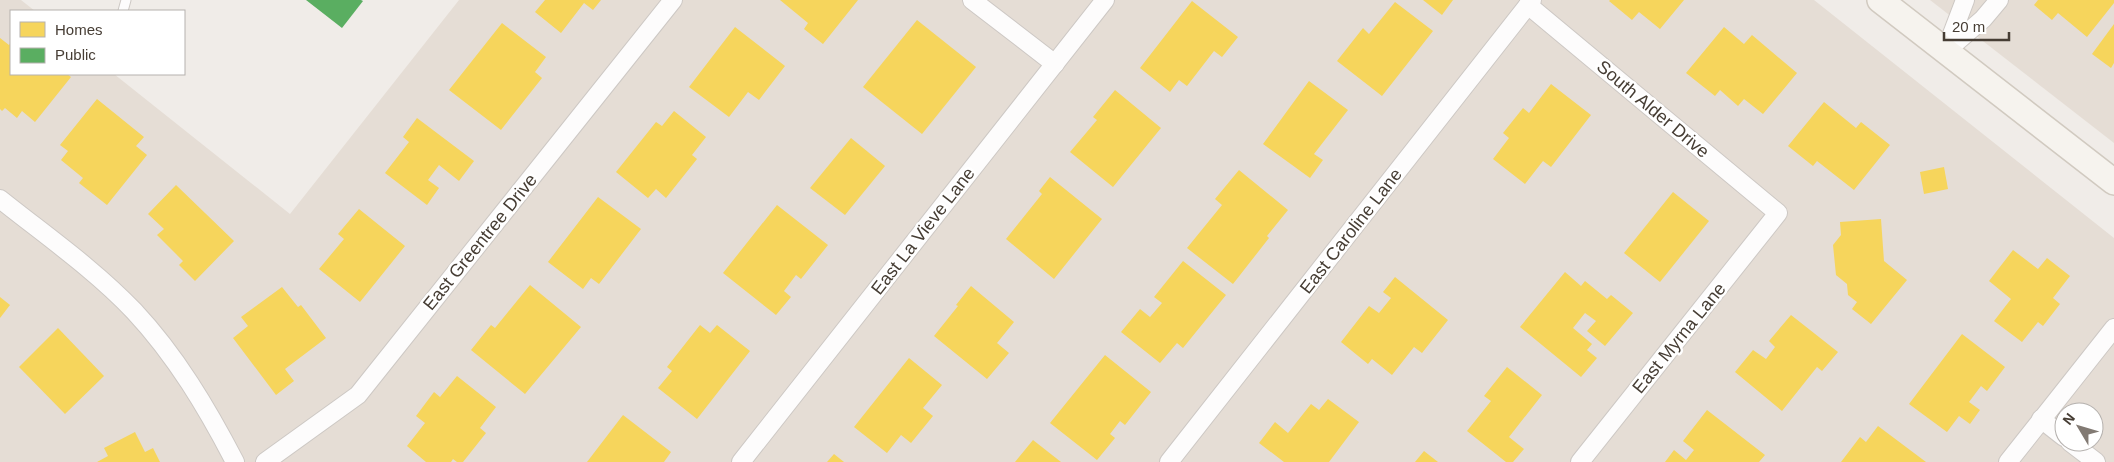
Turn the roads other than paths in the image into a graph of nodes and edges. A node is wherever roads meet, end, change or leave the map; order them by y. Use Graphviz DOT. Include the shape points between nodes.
graph roads {
  1 [pos="673,0"];
  2 [pos="972,0"];
  3 [pos="1106,0"];
  4 [pos="1880,0"];
  5 [pos="1965,0"];
  6 [pos="1998,0"];
  7 [pos="1530,3"];
  8 [pos="1946,51"];
  9 [pos="1055,64"];
  10 [pos="2114,182"];
  11 [pos="0,199"];
  12 [pos="1778,213"];
  13 [pos="2114,328"];
  14 [pos="2041,419"];
  15 [pos="2054,429"];
  16 [pos="2083,452"];
  17 [pos="236,462"];
  18 [pos="265,462"];
  19 [pos="741,462"];
  20 [pos="1169,462"];
  21 [pos="1580,462"];
  22 [pos="2008,462"];
  23 [pos="2096,462"];
  1 -- 18 [label="street, East Greentree Drive" via="358,395"];
  2 -- 9 [label="street"];
  3 -- 9 [label="street, East La Vieve Lane"];
  4 -- 8 [label="main road"];
  5 -- 8 [label="street"];
  6 -- 8 [label="street" via="1983,19"];
  7 -- 12 [label="street, South Alder Drive"];
  7 -- 20 [label="street, East Caroline Lane"];
  8 -- 10 [label="main road"];
  9 -- 19 [label="street, East La Vieve Lane"];
  11 -- 17 [label="street" via="107,285 134,311 189,380"];
  12 -- 21 [label="street, East Myrna Lane"];
  13 -- 14 [label="street"];
  14 -- 15 [label="street"];
  14 -- 22 [label="street"];
  16 -- 23 [label="street"];
}
